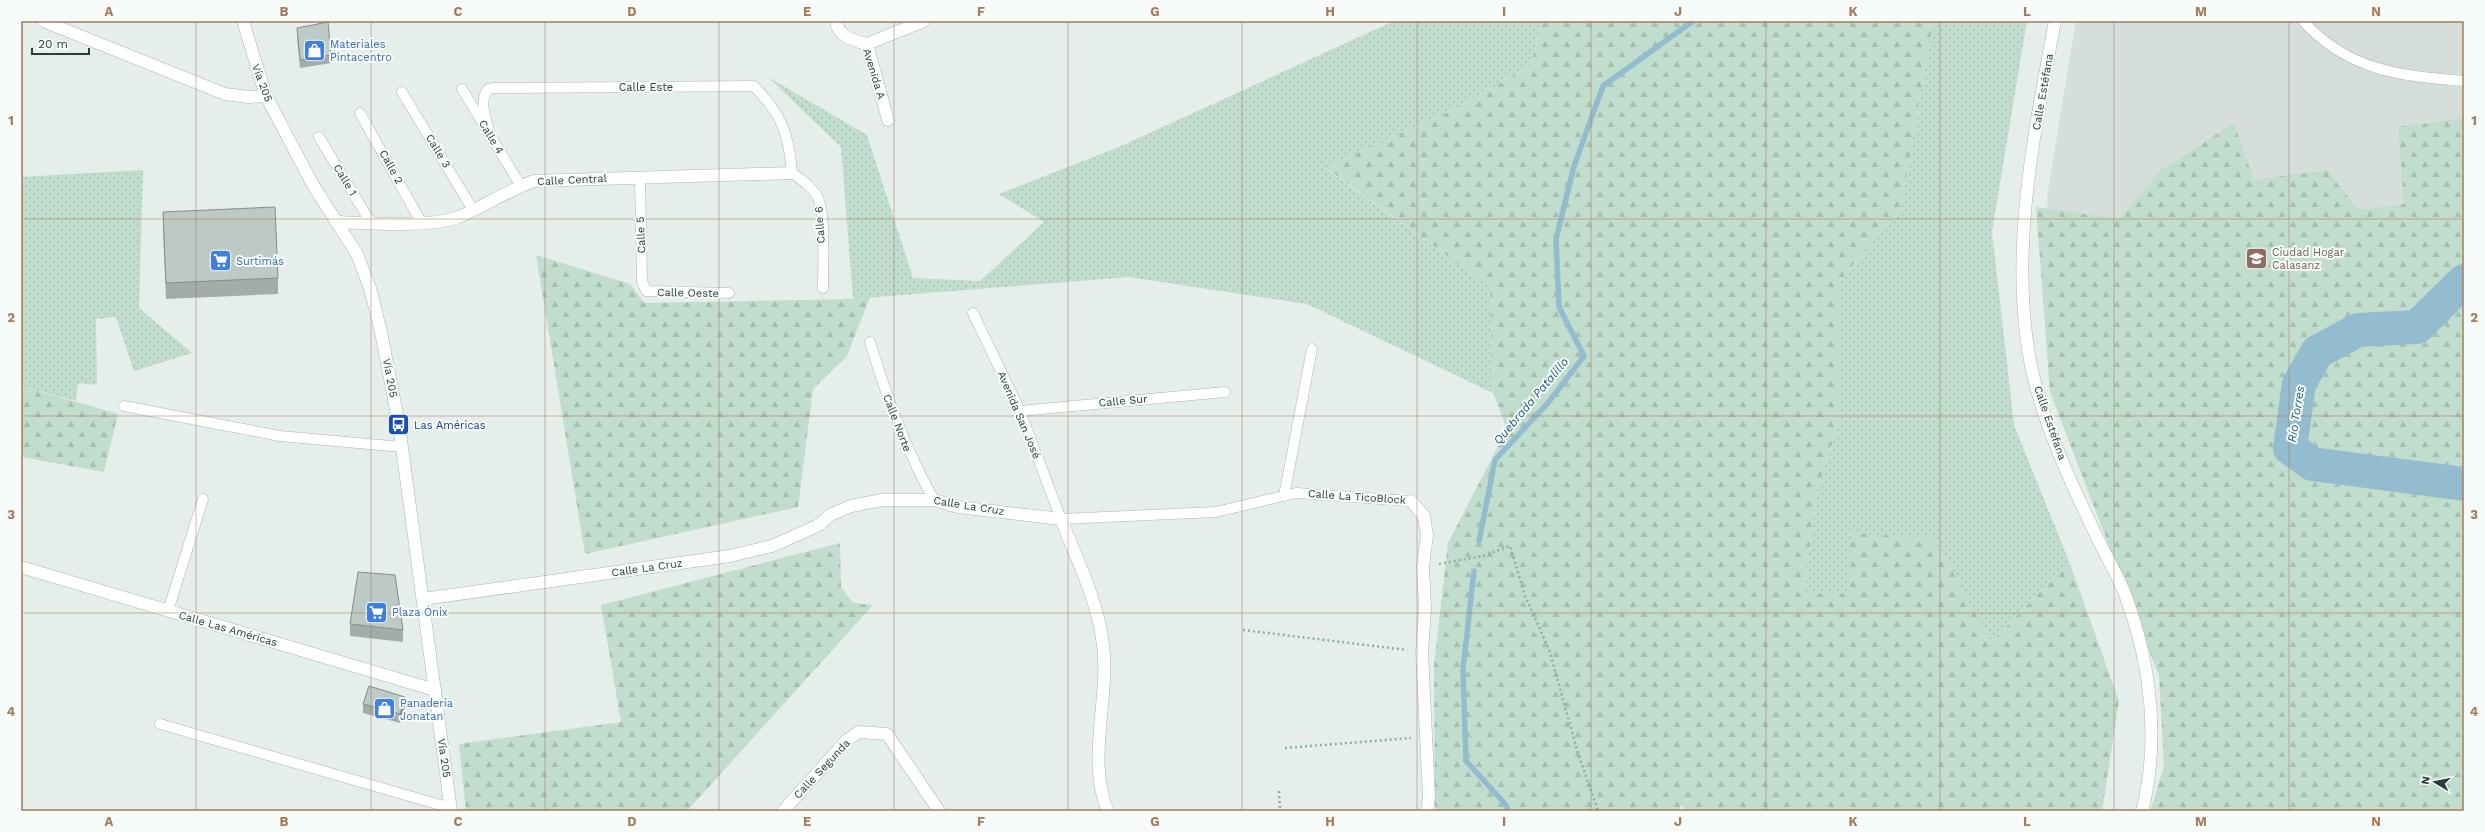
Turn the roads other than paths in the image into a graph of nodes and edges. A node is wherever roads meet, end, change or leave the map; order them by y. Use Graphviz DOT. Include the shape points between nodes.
graph roads {
  1 [pos="43,21"];
  2 [pos="243,21"];
  3 [pos="836,21"];
  4 [pos="924,21"];
  5 [pos="2055,21"];
  6 [pos="2303,21"];
  7 [pos="867,44"];
  8 [pos="2464,81"];
  9 [pos="462,89"];
  10 [pos="402,92"];
  11 [pos="266,96"];
  12 [pos="360,113"];
  13 [pos="888,120"];
  14 [pos="490,135"];
  15 [pos="319,137"];
  16 [pos="792,173"];
  17 [pos="640,177"];
  18 [pos="521,186"];
  19 [pos="473,210"];
  20 [pos="336,222"];
  21 [pos="421,222"];
  22 [pos="371,223"];
  23 [pos="823,288"];
  24 [pos="646,291"];
  25 [pos="729,293"];
  26 [pos="973,313"];
  27 [pos="870,342"];
  28 [pos="1312,349"];
  29 [pos="1225,392"];
  30 [pos="124,406"];
  31 [pos="1020,411"];
  32 [pos="402,447"];
  33 [pos="1284,496"];
  34 [pos="203,500"];
  35 [pos="934,500"];
  36 [pos="1411,501"];
  37 [pos="1061,519"];
  38 [pos="21,567"];
  39 [pos="423,599"];
  40 [pos="168,611"];
  41 [pos="435,690"];
  42 [pos="160,724"];
  43 [pos="451,809"];
  44 [pos="783,811"];
  45 [pos="939,811"];
  46 [pos="1108,811"];
  47 [pos="1427,811"];
  48 [pos="2142,811"];
  1 -- 11 [label="street" via="225,94"];
  2 -- 11 [label="street, Vía 205"];
  3 -- 7 [label="street, Avenida A" via="836,27 850,40"];
  4 -- 7 [label="street"];
  5 -- 48 [label="street, Calle Estéfana" via="2024,211 2026,328 2033,374 2044,413 2062,461 2126,597 2144,657 2151,714 2151,756"];
  6 -- 8 [label="lane" via="2320,40 2353,60 2408,77"];
  7 -- 13 [label="street, Avenida A"];
  9 -- 14 [label="lane, Calle 4"];
  10 -- 19 [label="lane, Calle 3"];
  11 -- 20 [label="street, Vía 205" via="284,134"];
  12 -- 21 [label="lane, Calle 2"];
  14 -- 16 [label="lane, Calle Este" via="483,104 484,94 488,89 754,86 772,104 784,127 790,149"];
  14 -- 18 [label="lane, Calle 4"];
  15 -- 22 [label="lane, Calle 1"];
  16 -- 17 [label="street, Calle Central"];
  16 -- 23 [label="lane, Calle 6" via="810,186 818,197 821,213"];
  17 -- 18 [label="street, Calle Central" via="560,179"];
  17 -- 24 [label="lane, Calle 5" via="642,281"];
  18 -- 19 [label="street, Calle Central"];
  19 -- 21 [label="street, Calle Central" via="458,217 436,222"];
  20 -- 22 [label="street, Calle Central"];
  20 -- 32 [label="street, Vía 205" via="357,254 370,288 381,332"];
  21 -- 22 [label="street, Calle Central"];
  24 -- 25 [label="lane, Calle Oeste"];
  26 -- 31 [label="lane, Avenida San José"];
  27 -- 35 [label="lane, Calle Norte" via="893,417"];
  28 -- 33 [label="lane"];
  29 -- 31 [label="lane, Calle Sur"];
  30 -- 32 [label="lane" via="280,436"];
  31 -- 37 [label="lane, Avenida San José"];
  32 -- 39 [label="street, Vía 205"];
  33 -- 36 [label="lane, Calle La TicoBlock" via="1296,493"];
  33 -- 37 [label="lane, Calle La TicoBlock" via="1216,512"];
  34 -- 40 [label="lane"];
  35 -- 37 [label="street, Calle La Cruz" via="958,507"];
  35 -- 39 [label="street, Calle La Cruz" via="882,500 851,506 830,515 819,525 772,546 730,556"];
  36 -- 47 [label="street, Calle La TicoBlock" via="1424,516 1427,535 1423,567 1425,609 1422,652 1429,797"];
  37 -- 46 [label="street" via="1097,609 1104,646 1099,769"];
  38 -- 40 [label="street, Calle Las Américas"];
  39 -- 41 [label="street, Vía 205"];
  40 -- 41 [label="street, Calle Las Américas"];
  41 -- 43 [label="street, Vía 205"];
  42 -- 43 [label="lane"];
  44 -- 45 [label="street, Calle Segunda" via="847,740 859,732 887,734"];
}
